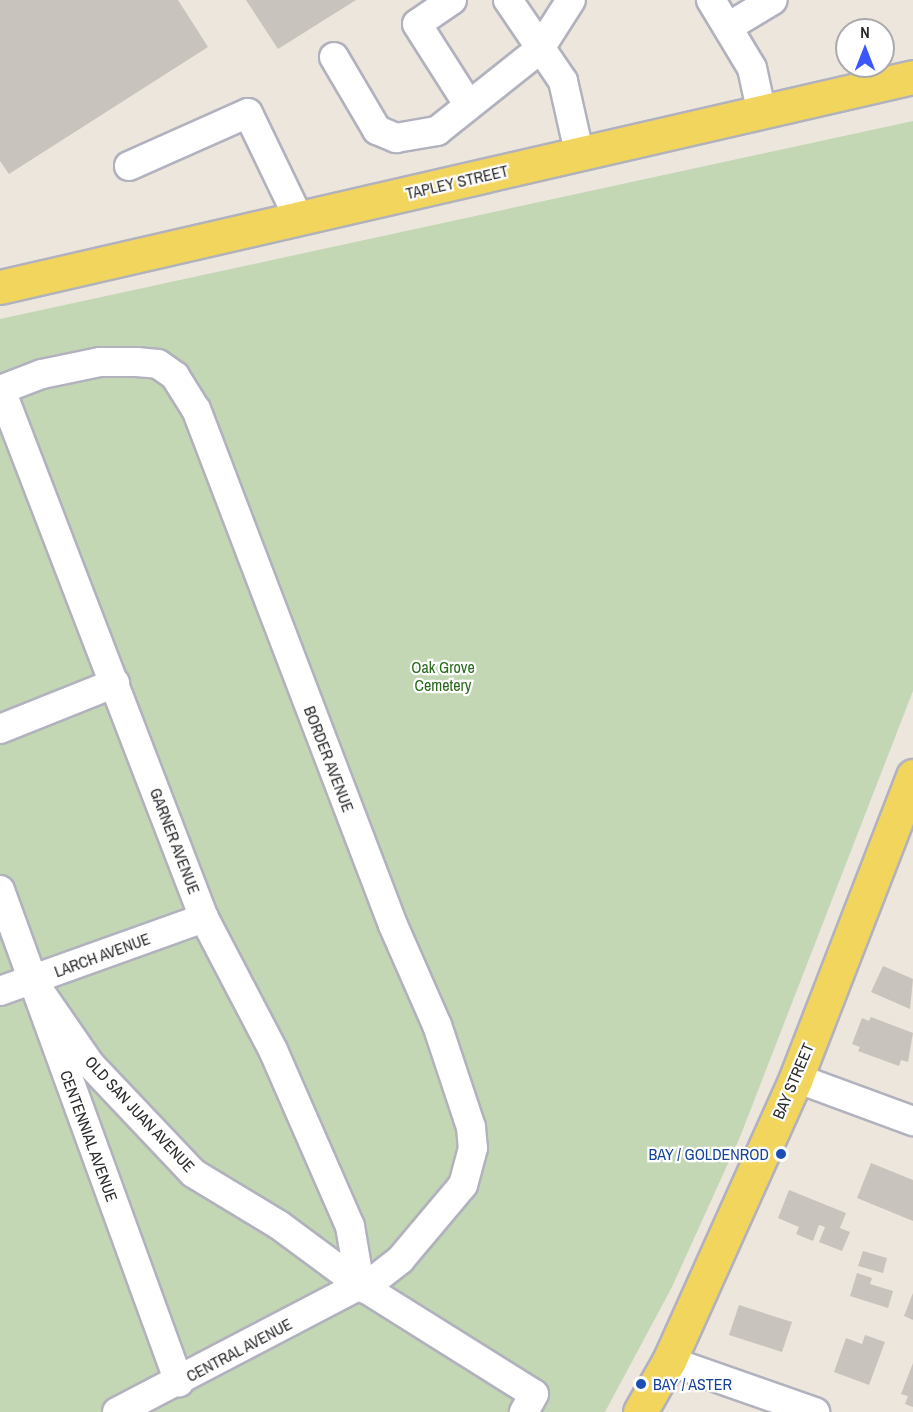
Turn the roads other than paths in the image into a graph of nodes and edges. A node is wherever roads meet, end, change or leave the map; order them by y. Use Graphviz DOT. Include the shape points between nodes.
graph roads {
  1 [pos="452,0"];
  2 [pos="508,0"];
  3 [pos="571,0"];
  4 [pos="711,0"];
  5 [pos="773,0"];
  6 [pos="728,27"];
  7 [pos="539,50"];
  8 [pos="334,57"];
  9 [pos="913,77"];
  10 [pos="468,104"];
  11 [pos="762,114"];
  12 [pos="579,152"];
  13 [pos="129,166"];
  14 [pos="298,219"];
  15 [pos="0,286"];
  16 [pos="0,390"];
  17 [pos="115,683"];
  18 [pos="0,729"];
  19 [pos="911,789"];
  20 [pos="0,890"];
  21 [pos="204,918"];
  22 [pos="32,980"];
  23 [pos="0,991"];
  24 [pos="796,1078"];
  25 [pos="913,1121"];
  26 [pos="362,1286"];
  27 [pos="669,1361"];
  28 [pos="179,1382"];
  29 [pos="117,1412"];
  30 [pos="524,1412"];
  31 [pos="640,1412"];
  32 [pos="815,1412"];
  1 -- 10 [label="street" via="417,24"];
  2 -- 7 [label="street"];
  3 -- 7 [label="street"];
  4 -- 6 [label="street"];
  5 -- 6 [label="street"];
  6 -- 11 [label="street" via="752,68"];
  7 -- 10 [label="street"];
  7 -- 12 [label="street" via="563,81"];
  8 -- 10 [label="street" via="377,130 385,135 396,138 437,131"];
  9 -- 11 [label="main road, TAPLEY STREET"];
  11 -- 12 [label="main road, TAPLEY STREET"];
  12 -- 14 [label="main road, TAPLEY STREET"];
  13 -- 14 [label="street" via="248,112"];
  14 -- 15 [label="main road, TAPLEY STREET"];
  16 -- 17 [label="street, GARNER AVENUE"];
  16 -- 26 [label="street, BORDER AVENUE" via="42,374 100,362 158,364 175,376 196,409 389,914 437,1025 471,1128 473,1148 463,1185 400,1260"];
  17 -- 18 [label="street"];
  17 -- 21 [label="street, GARNER AVENUE"];
  19 -- 24 [label="main road, BAY STREET"];
  20 -- 22 [label="street, CENTENNIAL AVENUE"];
  21 -- 22 [label="street, LARCH AVENUE"];
  21 -- 26 [label="street, GARNER AVENUE" via="273,1050 350,1226"];
  22 -- 23 [label="street, LARCH AVENUE"];
  22 -- 26 [label="street, OLD SAN JUAN AVENUE" via="90,1064 193,1173 279,1225"];
  22 -- 28 [label="street, CENTENNIAL AVENUE"];
  24 -- 25 [label="street"];
  24 -- 27 [label="main road, BAY STREET"];
  26 -- 28 [label="street, CENTRAL AVENUE"];
  26 -- 30 [label="street, OLD SAN JUAN AVENUE" via="534,1394"];
  27 -- 31 [label="main road, BAY STREET"];
  27 -- 32 [label="street"];
  28 -- 29 [label="street, CENTRAL AVENUE"];
}
